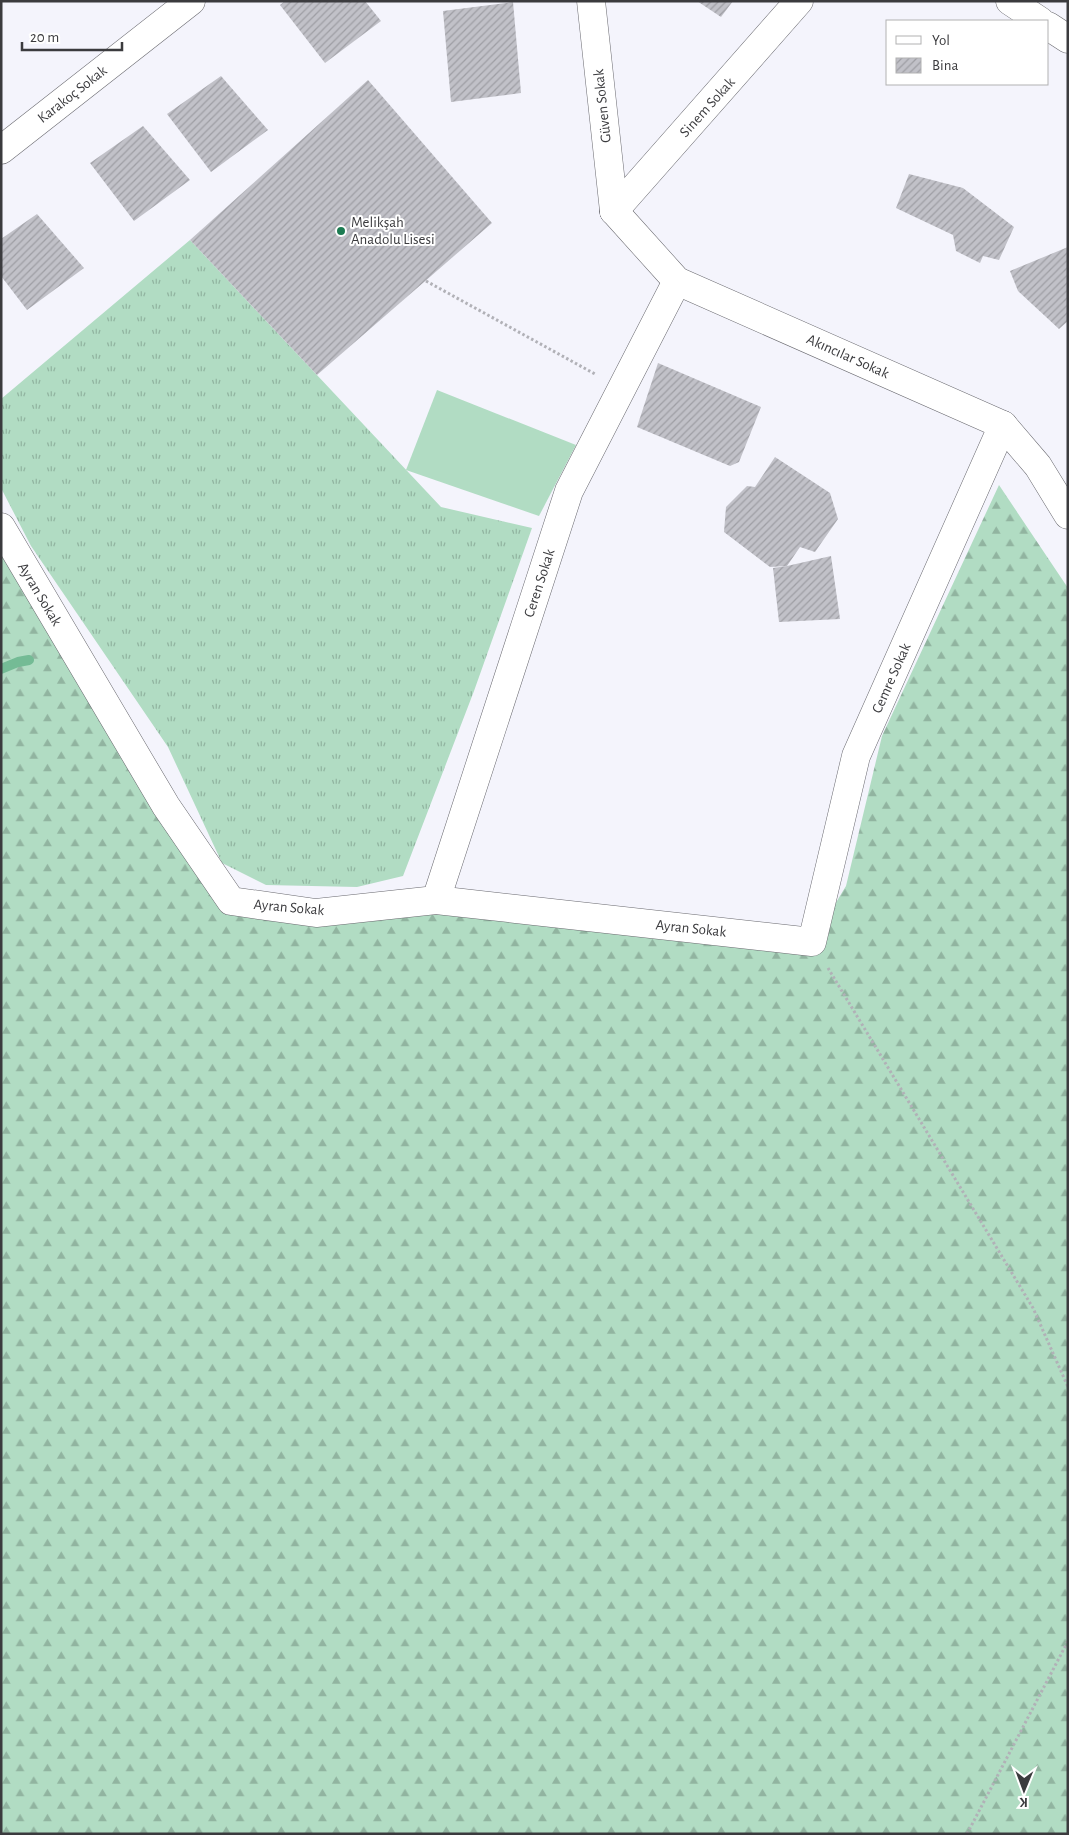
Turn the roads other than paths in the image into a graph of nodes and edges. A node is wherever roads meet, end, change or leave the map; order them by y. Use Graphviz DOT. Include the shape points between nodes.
graph roads {
  1 [pos="191,1"];
  2 [pos="591,1"];
  3 [pos="799,1"];
  4 [pos="1010,1"];
  5 [pos="1038,20"];
  6 [pos="1049,27"];
  7 [pos="1068,39"];
  8 [pos="1,150"];
  9 [pos="614,211"];
  10 [pos="677,281"];
  11 [pos="1003,425"];
  12 [pos="1068,515"];
  13 [pos="3,536"];
  14 [pos="436,900"];
  15 [pos="812,942"];
  1 -- 8 [label="street, Karakoç Sokak"];
  2 -- 9 [label="street, Güven Sokak"];
  3 -- 9 [label="street, Sinem Sokak"];
  4 -- 5 [label="street"];
  6 -- 7 [label="street"];
  9 -- 10 [label="street, Akıncılar Sokak"];
  10 -- 11 [label="street, Akıncılar Sokak"];
  10 -- 14 [label="street, Ceren Sokak" via="569,491"];
  11 -- 12 [label="street, Akıncılar Sokak" via="1038,466"];
  11 -- 15 [label="street, Cemre Sokak" via="856,756"];
  13 -- 14 [label="street, Ayran Sokak" via="166,806 232,901 316,913"];
  14 -- 15 [label="street, Ayran Sokak"];
}
